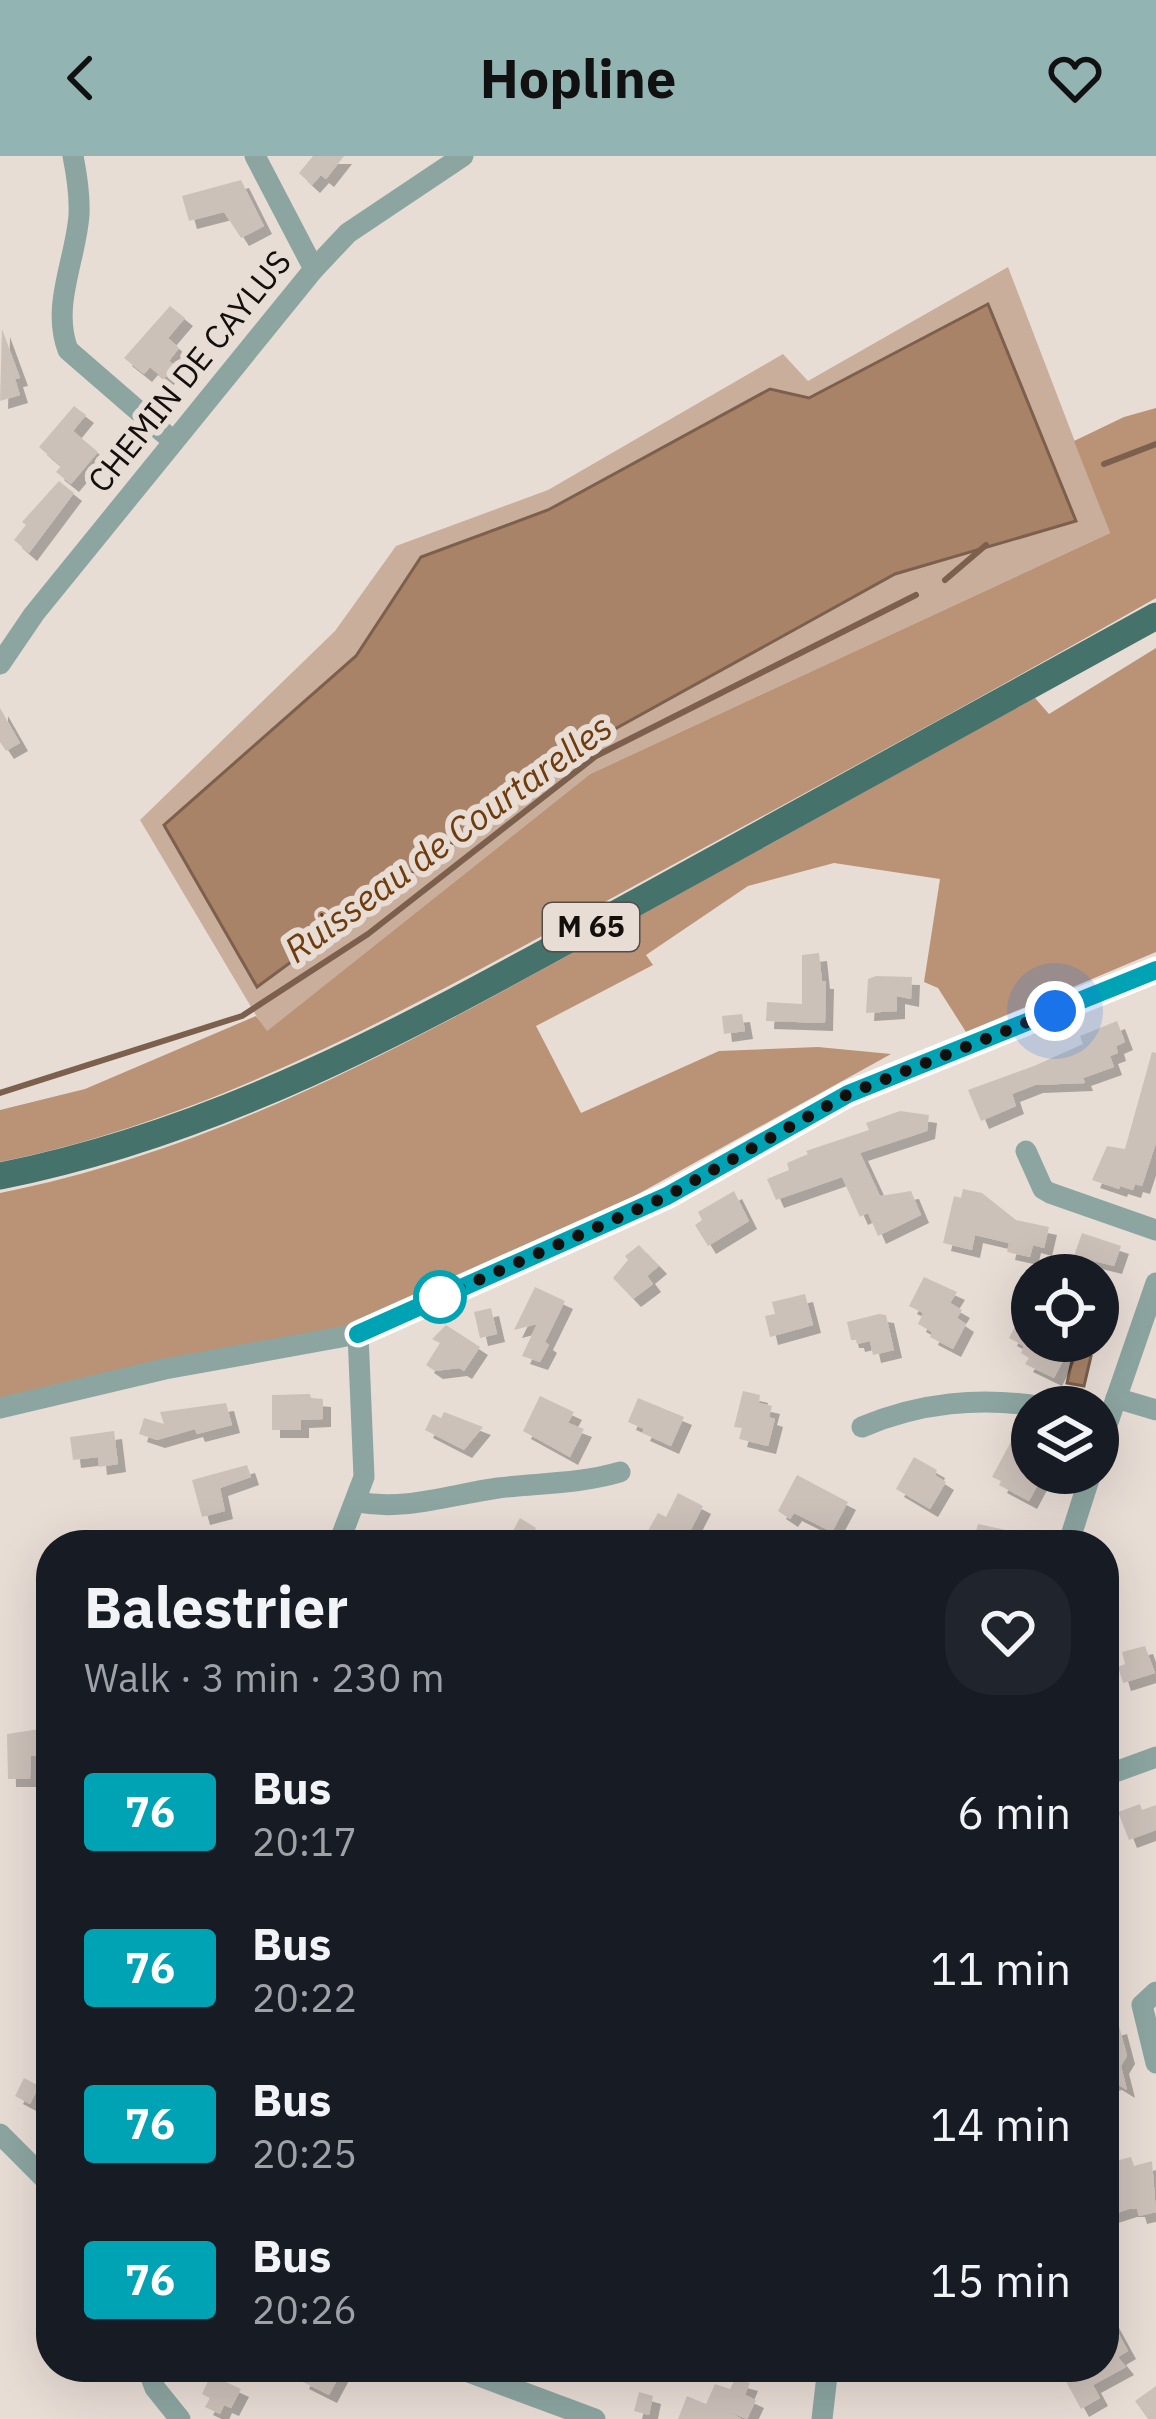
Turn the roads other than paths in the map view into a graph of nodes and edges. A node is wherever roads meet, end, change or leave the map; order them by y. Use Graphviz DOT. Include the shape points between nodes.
graph roads {
  1 [pos="73,156"];
  2 [pos="255,156"];
  3 [pos="463,156"];
  4 [pos="314,269"];
  5 [pos="173,440"];
  6 [pos="1156,616"];
  7 [pos="0,664"];
  8 [pos="1156,970"];
  9 [pos="1026,1151"];
  10 [pos="0,1176"];
  11 [pos="1156,1230"];
  12 [pos="1156,1283"];
  13 [pos="358,1334"];
  14 [pos="1119,1389"];
  15 [pos="1119,1399"];
  16 [pos="1011,1404"];
  17 [pos="0,1408"];
  18 [pos="1156,1410"];
  19 [pos="862,1427"];
  20 [pos="620,1472"];
  21 [pos="1084,1494"];
  22 [pos="357,1502"];
  23 [pos="345,1530"];
  24 [pos="1073,1530"];
  25 [pos="1156,1757"];
  26 [pos="1119,1771"];
  27 [pos="1156,1992"];
  28 [pos="1156,2063"];
  29 [pos="0,2134"];
  30 [pos="36,2170"];
  31 [pos="153,2382"];
  32 [pos="495,2382"];
  33 [pos="826,2382"];
  34 [pos="179,2419"];
  35 [pos="595,2419"];
  36 [pos="822,2419"];
  1 -- 5 [label="street" via="79,218 61,334 68,350"];
  2 -- 4 [label="street"];
  3 -- 4 [label="street, CHEMIN DE CAYLUS" via="348,233"];
  4 -- 5 [label="street, CHEMIN DE CAYLUS"];
  5 -- 7 [label="street, CHEMIN DE CAYLUS"];
  6 -- 10 [label="main road, M 65" via="306,1078 184,1127"];
  8 -- 13 [label="street" via="848,1094 667,1196"];
  9 -- 11 [label="street" via="1049,1193"];
  12 -- 14 [label="street"];
  13 -- 17 [label="street"];
  13 -- 22 [label="street" via="364,1477"];
  15 -- 18 [label="street"];
  16 -- 19 [label="street" via="900,1411"];
  20 -- 22 [label="street" via="400,1506"];
  21 -- 24 [label="street"];
  22 -- 23 [label="street"];
  25 -- 26 [label="street"];
  27 -- 28 [label="street" via="1142,2005"];
  29 -- 30 [label="street"];
  31 -- 34 [label="street"];
  32 -- 35 [label="street"];
  33 -- 36 [label="street"];
}
